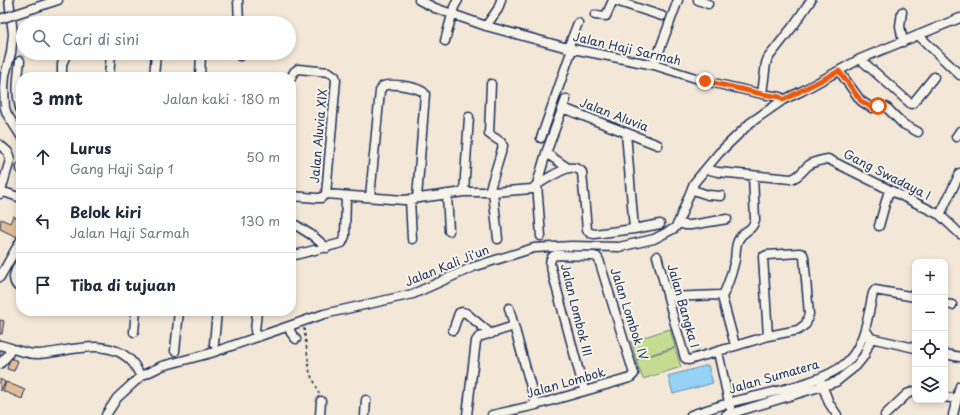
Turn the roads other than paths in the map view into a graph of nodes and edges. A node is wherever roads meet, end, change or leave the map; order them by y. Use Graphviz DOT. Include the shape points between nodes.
graph roads {
  1 [pos="9,0"];
  2 [pos="238,0"];
  3 [pos="419,0"];
  4 [pos="458,0"];
  5 [pos="501,0"];
  6 [pos="613,0"];
  7 [pos="678,0"];
  8 [pos="698,0"];
  9 [pos="811,0"];
  10 [pos="54,1"];
  11 [pos="708,4"];
  12 [pos="902,12"];
  13 [pos="453,14"];
  14 [pos="595,15"];
  15 [pos="239,16"];
  16 [pos="662,16"];
  17 [pos="960,18"];
  18 [pos="0,19"];
  19 [pos="578,23"];
  20 [pos="486,26"];
  21 [pos="918,35"];
  22 [pos="445,41"];
  23 [pos="903,42"];
  24 [pos="570,48"];
  25 [pos="860,59"];
  26 [pos="64,60"];
  27 [pos="110,60"];
  28 [pos="155,60"];
  29 [pos="201,60"];
  30 [pos="20,61"];
  31 [pos="654,65"];
  32 [pos="839,71"];
  33 [pos="18,72"];
  34 [pos="62,72"];
  35 [pos="109,72"];
  36 [pos="154,72"];
  37 [pos="200,72"];
  38 [pos="294,72"];
  39 [pos="960,75"];
  40 [pos="934,77"];
  41 [pos="491,84"];
  42 [pos="762,94"];
  43 [pos="566,99"];
  44 [pos="783,100"];
  45 [pos="563,108"];
  46 [pos="469,117"];
  47 [pos="16,128"];
  48 [pos="918,132"];
  49 [pos="626,133"];
  50 [pos="541,138"];
  51 [pos="0,145"];
  52 [pos="658,145"];
  53 [pos="546,153"];
  54 [pos="568,168"];
  55 [pos="706,169"];
  56 [pos="960,173"];
  57 [pos="753,176"];
  58 [pos="537,184"];
  59 [pos="693,190"];
  60 [pos="890,190"];
  61 [pos="464,192"];
  62 [pos="491,192"];
  63 [pos="1,193"];
  64 [pos="326,194"];
  65 [pos="447,194"];
  66 [pos="296,196"];
  67 [pos="346,196"];
  68 [pos="721,196"];
  69 [pos="16,197"];
  70 [pos="370,197"];
  71 [pos="414,198"];
  72 [pos="940,215"];
  73 [pos="727,220"];
  74 [pos="678,223"];
  75 [pos="660,224"];
  76 [pos="296,225"];
  77 [pos="879,226"];
  78 [pos="634,229"];
  79 [pos="449,231"];
  80 [pos="960,234"];
  81 [pos="541,236"];
  82 [pos="412,239"];
  83 [pos="498,239"];
  84 [pos="327,248"];
  85 [pos="16,249"];
  86 [pos="296,255"];
  87 [pos="657,256"];
  88 [pos="597,257"];
  89 [pos="16,270"];
  90 [pos="0,277"];
  91 [pos="16,285"];
  92 [pos="912,296"];
  93 [pos="668,297"];
  94 [pos="722,297"];
  95 [pos="509,308"];
  96 [pos="136,316"];
  97 [pos="178,316"];
  98 [pos="217,316"];
  99 [pos="256,316"];
  100 [pos="514,326"];
  101 [pos="289,327"];
  102 [pos="453,330"];
  103 [pos="255,331"];
  104 [pos="134,332"];
  105 [pos="864,332"];
  106 [pos="491,334"];
  107 [pos="768,336"];
  108 [pos="871,338"];
  109 [pos="296,339"];
  110 [pos="214,344"];
  111 [pos="0,345"];
  112 [pos="735,345"];
  113 [pos="912,347"];
  114 [pos="11,348"];
  115 [pos="175,351"];
  116 [pos="718,352"];
  117 [pos="948,355"];
  118 [pos="960,358"];
  119 [pos="0,364"];
  120 [pos="141,376"];
  121 [pos="630,378"];
  122 [pos="820,378"];
  123 [pos="960,386"];
  124 [pos="823,387"];
  125 [pos="584,390"];
  126 [pos="912,392"];
  127 [pos="948,398"];
  128 [pos="956,399"];
  129 [pos="366,400"];
  130 [pos="321,401"];
  131 [pos="729,402"];
  132 [pos="536,405"];
  133 [pos="509,413"];
  134 [pos="729,414"];
  135 [pos="106,415"];
  136 [pos="320,415"];
  137 [pos="365,415"];
  138 [pos="467,415"];
  139 [pos="492,415"];
  140 [pos="691,415"];
  141 [pos="837,415"];
  142 [pos="885,415"];
  143 [pos="953,415"];
  1 -- 47 [label="street" via="13,34 5,74 5,108"];
  2 -- 15 [label="street"];
  3 -- 13 [label="street, Jalan Haji Sarmah"];
  4 -- 13 [label="street"];
  5 -- 20 [label="street"];
  6 -- 14 [label="street" via="606,16"];
  6 -- 16 [label="street"];
  7 -- 31 [label="street"];
  8 -- 11 [label="street"];
  9 -- 42 [label="street" via="768,58"];
  10 -- 18 [label="street, bridge"];
  12 -- 23 [label="street" via="900,26"];
  13 -- 20 [label="street, Jalan Haji Sarmah"];
  13 -- 22 [label="street"];
  17 -- 21 [label="street"];
  19 -- 24 [label="street"];
  20 -- 24 [label="street, Jalan Haji Sarmah"];
  21 -- 23 [label="street"];
  21 -- 39 [label="street"];
  23 -- 25 [label="street"];
  24 -- 31 [label="street, Jalan Haji Sarmah"];
  24 -- 50 [label="street"];
  25 -- 32 [label="street"];
  25 -- 40 [label="street" via="910,104"];
  26 -- 34 [label="street"];
  27 -- 35 [label="street"];
  28 -- 36 [label="street"];
  29 -- 37 [label="street"];
  30 -- 33 [label="street"];
  31 -- 42 [label="street, Jalan Haji Sarmah" via="705,81"];
  32 -- 44 [label="street"];
  32 -- 48 [label="street" via="861,101 872,108 886,107 903,124"];
  38 -- 64 [label="street, Jalan Aluvia XIX" via="298,69 329,72 335,76"];
  41 -- 62 [label="street" via="489,134 503,146"];
  42 -- 44 [label="street, Jalan Haji Sarmah" via="780,97"];
  43 -- 45 [label="street"];
  44 -- 55 [label="street, Jalan Kali Ji'un" via="750,123"];
  45 -- 49 [label="street, Jalan Aluvia"];
  45 -- 53 [label="street"];
  46 -- 61 [label="street"];
  49 -- 52 [label="street, Jalan Aluvia"];
  49 -- 78 [label="street"];
  51 -- 63 [label="street" via="8,152 10,160"];
  53 -- 54 [label="street"];
  53 -- 58 [label="street"];
  54 -- 58 [label="street"];
  54 -- 78 [label="street" via="576,168 582,172 588,232 594,234"];
  55 -- 57 [label="street, Gang Swadaya I"];
  55 -- 59 [label="street, Jalan Kali Ji'un" via="694,184"];
  56 -- 72 [label="street"];
  57 -- 60 [label="street, Gang Swadaya I" via="797,178 809,165 818,160 828,159"];
  57 -- 94 [label="street" via="754,225 738,240"];
  58 -- 62 [label="street" via="532,189"];
  58 -- 81 [label="street"];
  59 -- 68 [label="street"];
  59 -- 74 [label="street, Jalan Kali Ji'un"];
  60 -- 72 [label="street, Gang Swadaya I"];
  60 -- 77 [label="street"];
  61 -- 62 [label="street"];
  61 -- 65 [label="street"];
  62 -- 83 [label="street"];
  63 -- 69 [label="street"];
  64 -- 66 [label="street" via="321,198"];
  64 -- 67 [label="street"];
  65 -- 71 [label="street"];
  65 -- 79 [label="street"];
  67 -- 70 [label="street"];
  67 -- 84 [label="street" via="343,242"];
  70 -- 71 [label="street" via="404,200"];
  70 -- 71 [label="street" via="380,91 386,84 423,91 426,99"];
  71 -- 82 [label="street"];
  72 -- 80 [label="street, Gang Swadaya I"];
  73 -- 74 [label="street" via="691,225"];
  74 -- 101 [label="street, Jalan Kali Ji'un" via="675,228 654,239 619,247 534,248 473,267 412,294 324,314"];
  75 -- 78 [label="street"];
  76 -- 84 [label="street"];
  84 -- 86 [label="street"];
  85 -- 90 [label="street"];
  87 -- 93 [label="street, Jalan Bangka I"];
  88 -- 121 [label="street, Jalan Lombok IV" via="634,370"];
  88 -- 125 [label="street, Jalan Lombok III" via="556,254 550,260"];
  89 -- 91 [label="street"];
  92 -- 105 [label="street, Jalan Sumatera" via="875,290"];
  93 -- 94 [label="street"];
  93 -- 116 [label="street, Jalan Bangka I" via="685,358 689,360"];
  94 -- 112 [label="street"];
  95 -- 100 [label="street"];
  96 -- 104 [label="street"];
  97 -- 115 [label="street"];
  98 -- 110 [label="street"];
  99 -- 103 [label="street"];
  100 -- 106 [label="street"];
  100 -- 132 [label="street"];
  101 -- 109 [label="street" via="290,333"];
  101 -- 120 [label="street, Jalan Kali Ji'un" via="162,366"];
  102 -- 106 [label="street" via="459,313 462,312"];
  105 -- 108 [label="street"];
  105 -- 122 [label="street, Jalan Sumatera" via="848,360 838,369"];
  106 -- 138 [label="street" via="476,341"];
  107 -- 107 [label="street" via="798,330 808,321 803,254 763,257"];
  107 -- 112 [label="street"];
  108 -- 113 [label="street"];
  108 -- 124 [label="street, Jalan Sumatera" via="864,356 856,366 836,382"];
  111 -- 114 [label="street"];
  112 -- 116 [label="street"];
  114 -- 119 [label="street"];
  114 -- 120 [label="street" via="38,354 102,347 127,358"];
  116 -- 131 [label="street"];
  117 -- 118 [label="street"];
  120 -- 135 [label="street, Jalan Kali Ji'un" via="118,398"];
  121 -- 125 [label="street, Jalan Lombok"];
  122 -- 124 [label="street"];
  122 -- 131 [label="street, Jalan Sumatera"];
  123 -- 128 [label="street"];
  124 -- 134 [label="street, Jalan Sumatera"];
  124 -- 141 [label="street"];
  125 -- 132 [label="street, Jalan Lombok"];
  126 -- 142 [label="street"];
  127 -- 128 [label="street"];
  128 -- 143 [label="street"];
  129 -- 137 [label="street"];
  130 -- 136 [label="street"];
  131 -- 134 [label="street"];
  131 -- 140 [label="street, Jalan Sumatera"];
  132 -- 133 [label="street, Jalan Lombok"];
  133 -- 139 [label="street, Jalan Lombok"];
}
